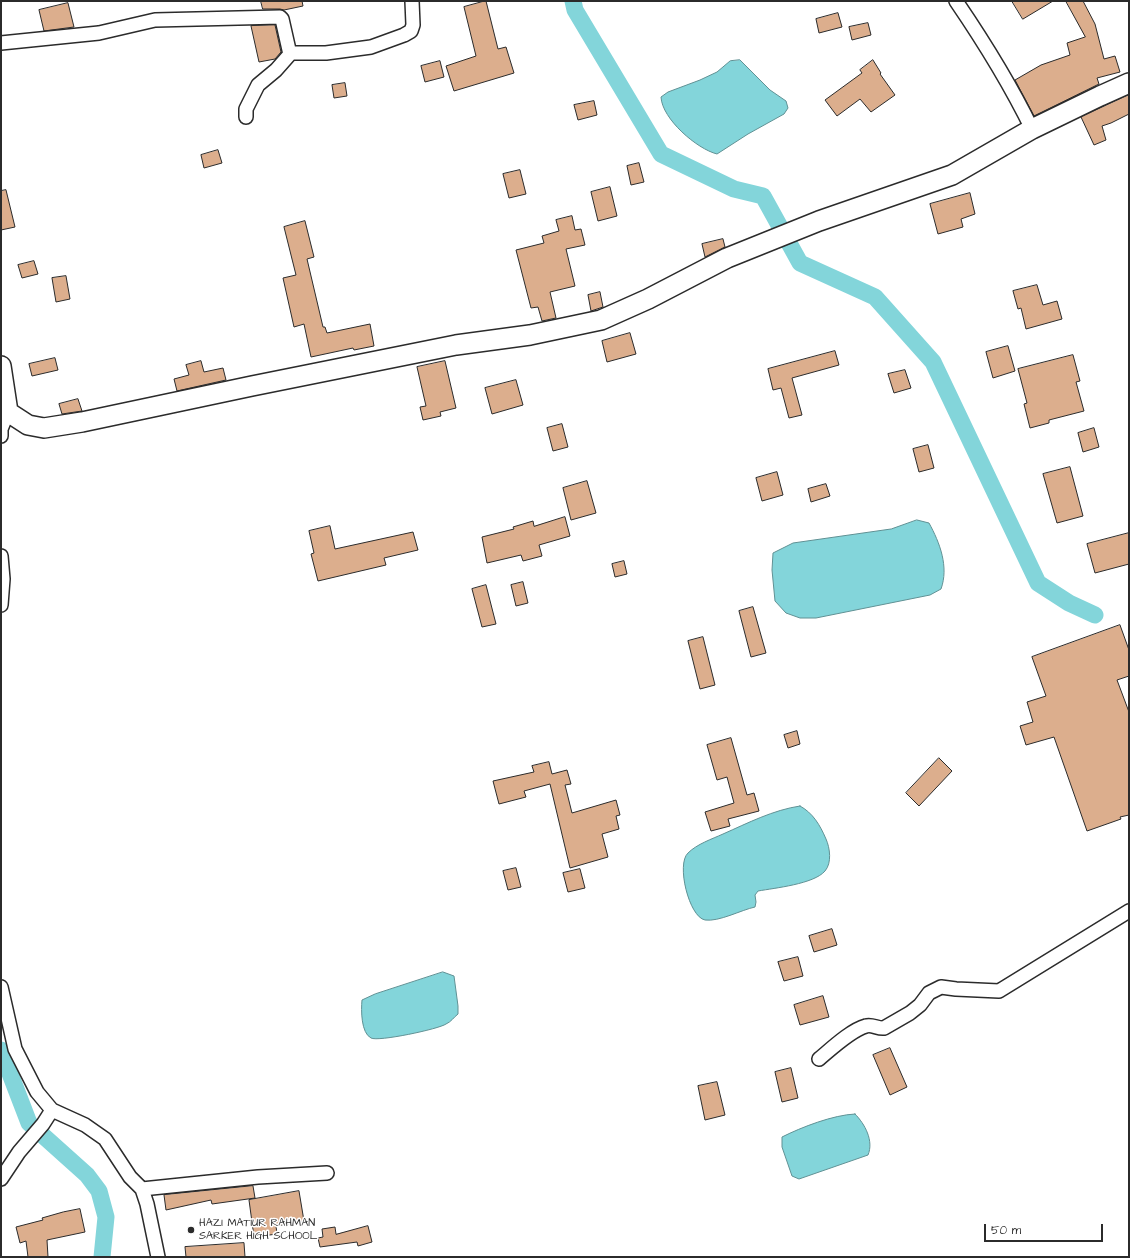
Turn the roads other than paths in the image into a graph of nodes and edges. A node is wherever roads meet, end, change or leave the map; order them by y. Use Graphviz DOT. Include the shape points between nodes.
graph roads {
  1 [pos="412,1"];
  2 [pos="956,1"];
  3 [pos="1,42"];
  4 [pos="292,53"];
  5 [pos="1129,83"];
  6 [pos="246,117"];
  7 [pos="1032,129"];
  8 [pos="1,366"];
  9 [pos="4,423"];
  10 [pos="1,436"];
  11 [pos="1,556"];
  12 [pos="1,605"];
  13 [pos="1129,911"];
  14 [pos="2,995"];
  15 [pos="819,1058"];
  16 [pos="52,1110"];
  17 [pos="327,1173"];
  18 [pos="1,1179"];
  19 [pos="142,1189"];
  20 [pos="158,1257"];
  1 -- 4 [label="street" via="413,25 411,31 404,36 371,47 326,53"];
  2 -- 7 [label="street" via="986,44"];
  3 -- 4 [label="street" via="99,32 156,20 280,17"];
  4 -- 6 [label="street" via="258,85 246,109"];
  5 -- 7 [label="main road"];
  7 -- 9 [label="main road" via="952,175 819,221 727,258 601,320 530,335 456,345 82,422 44,428"];
  8 -- 9 [label="main road"];
  9 -- 10 [label="street"];
  11 -- 12 [label="street"];
  13 -- 15 [label="street" via="1000,991 941,987 929,993 910,1013 884,1028 866,1025"];
  14 -- 16 [label="street" via="15,1049 37,1092"];
  16 -- 18 [label="street"];
  16 -- 19 [label="street" via="85,1125 105,1139 130,1177"];
  17 -- 19 [label="street"];
  19 -- 20 [label="street"];
}
